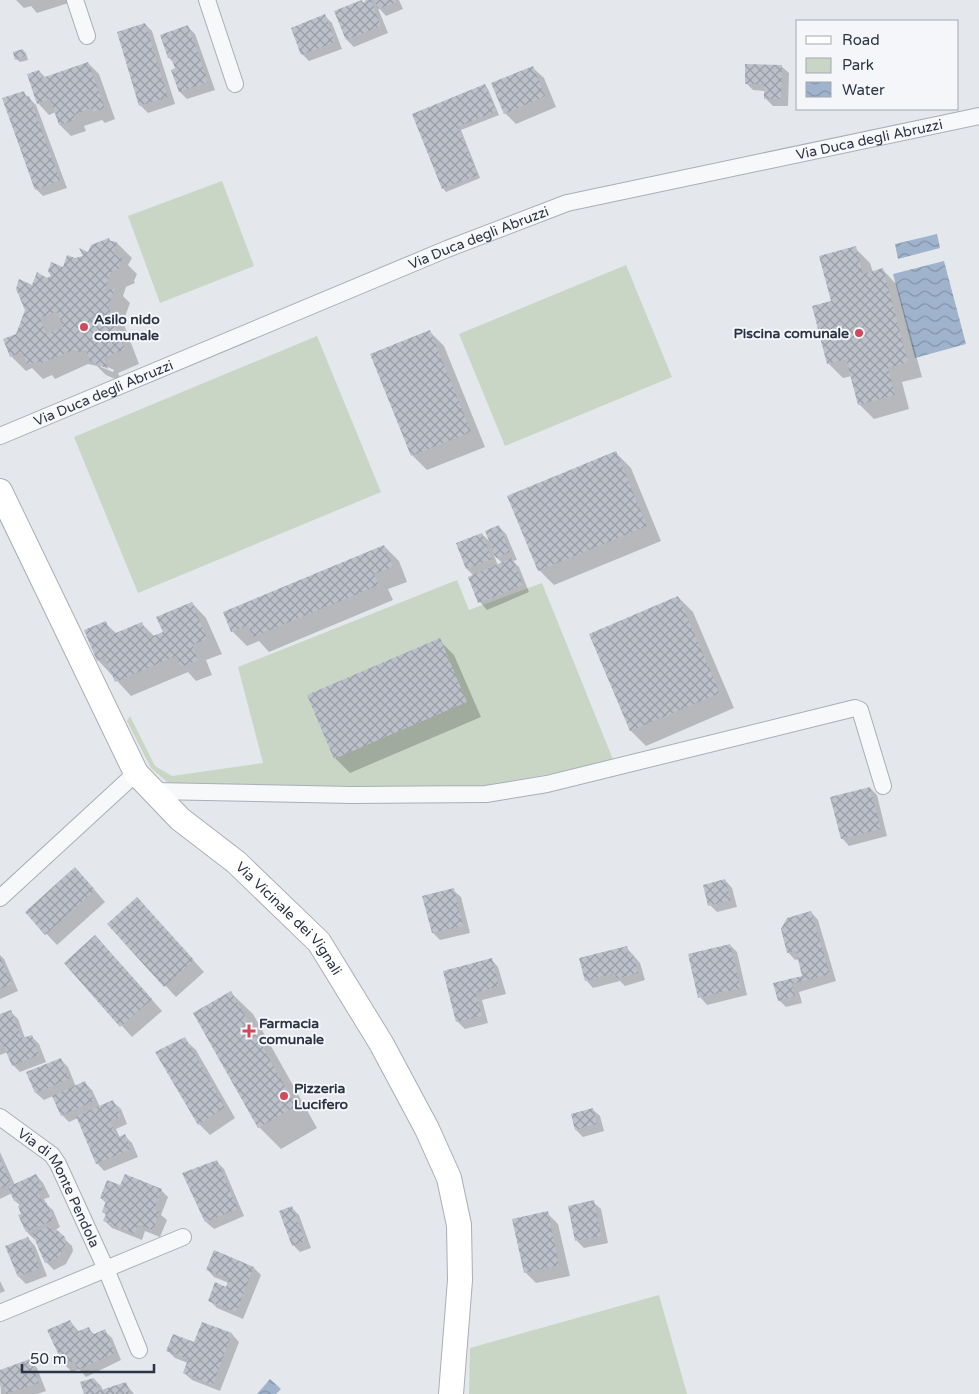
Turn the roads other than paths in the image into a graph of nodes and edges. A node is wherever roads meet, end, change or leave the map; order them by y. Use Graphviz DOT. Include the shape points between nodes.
graph roads {
  1 [pos="75,0"];
  2 [pos="207,0"];
  3 [pos="87,36"];
  4 [pos="235,84"];
  5 [pos="979,116"];
  6 [pos="0,436"];
  7 [pos="0,491"];
  8 [pos="136,773"];
  9 [pos="883,786"];
  10 [pos="154,792"];
  11 [pos="0,898"];
  12 [pos="0,1117"];
  13 [pos="183,1237"];
  14 [pos="106,1269"];
  15 [pos="0,1313"];
  16 [pos="139,1350"];
  17 [pos="451,1394"];
  1 -- 3 [label="street"];
  2 -- 4 [label="street"];
  5 -- 6 [label="street, Via Duca degli Abruzzi" via="567,203 447,249"];
  7 -- 8 [label="street, Via Vicinale dei Vignali"];
  8 -- 10 [label="street, Via Vicinale dei Vignali"];
  8 -- 11 [label="street"];
  9 -- 10 [label="street" via="860,710 855,708 546,784 486,794"];
  10 -- 17 [label="street, Via Vicinale dei Vignali" via="180,819 236,862 319,942 381,1044 427,1130 448,1178 459,1225 460,1280"];
  12 -- 14 [label="street, Via di Monte Pendola" via="52,1155"];
  13 -- 14 [label="street"];
  14 -- 15 [label="street"];
  14 -- 16 [label="street, Via di Monte Pendola"];
}
